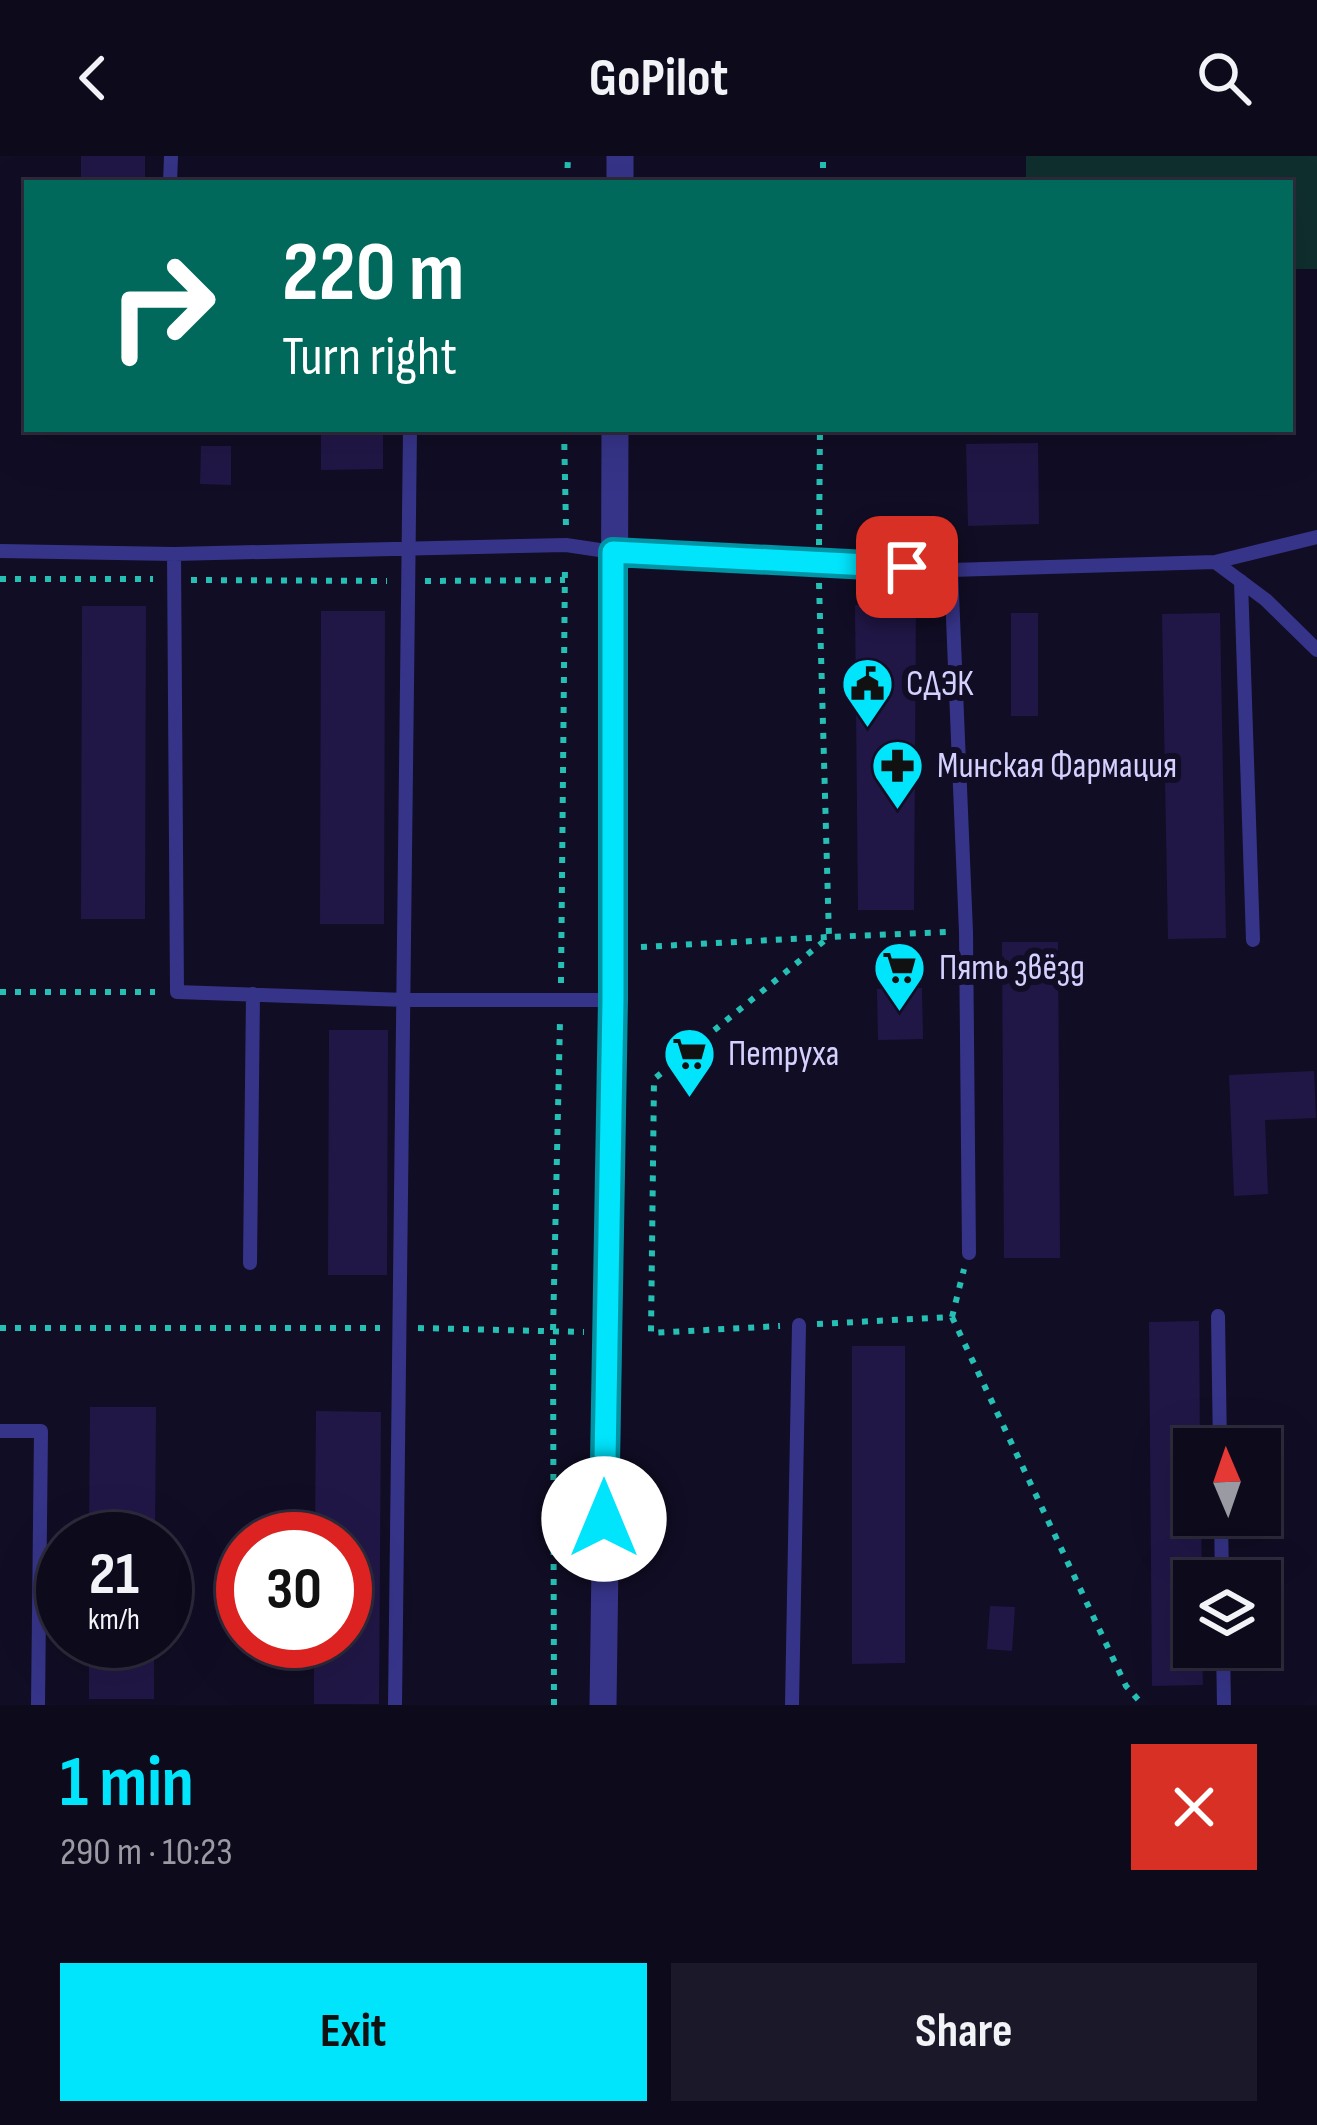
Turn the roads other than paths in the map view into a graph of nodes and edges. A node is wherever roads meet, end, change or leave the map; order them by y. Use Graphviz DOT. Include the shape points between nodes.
graph roads {
  1 [pos="410,432"];
  2 [pos="615,432"];
  3 [pos="1317,537"];
  4 [pos="0,551"];
  5 [pos="412,551"];
  6 [pos="613,552"];
  7 [pos="174,554"];
  8 [pos="1216,562"];
  9 [pos="951,570"];
  10 [pos="1240,581"];
  11 [pos="1317,650"];
  12 [pos="1253,940"];
  13 [pos="253,994"];
  14 [pos="406,1000"];
  15 [pos="613,1000"];
  16 [pos="969,1253"];
  17 [pos="250,1263"];
  18 [pos="1219,1316"];
  19 [pos="799,1325"];
  20 [pos="1220,1428"];
  21 [pos="0,1431"];
  22 [pos="1223,1668"];
  23 [pos="38,1705"];
  24 [pos="395,1705"];
  25 [pos="603,1705"];
  26 [pos="792,1705"];
  27 [pos="1224,1705"];
  1 -- 5 [label="lane"];
  2 -- 6 [label="street"];
  3 -- 8 [label="lane"];
  4 -- 7 [label="lane"];
  5 -- 6 [label="lane" via="566,545"];
  5 -- 7 [label="lane"];
  5 -- 14 [label="lane"];
  6 -- 9 [label="lane"];
  6 -- 15 [label="street"];
  7 -- 13 [label="lane" via="177,992"];
  8 -- 9 [label="lane"];
  8 -- 10 [label="lane"];
  9 -- 16 [label="lane"];
  10 -- 11 [label="lane"];
  10 -- 12 [label="lane"];
  13 -- 14 [label="lane"];
  13 -- 17 [label="lane"];
  14 -- 15 [label="lane"];
  14 -- 24 [label="lane"];
  15 -- 25 [label="street"];
  18 -- 20 [label="lane"];
  19 -- 26 [label="lane"];
  21 -- 23 [label="lane" via="41,1431"];
  22 -- 27 [label="lane"];
}
